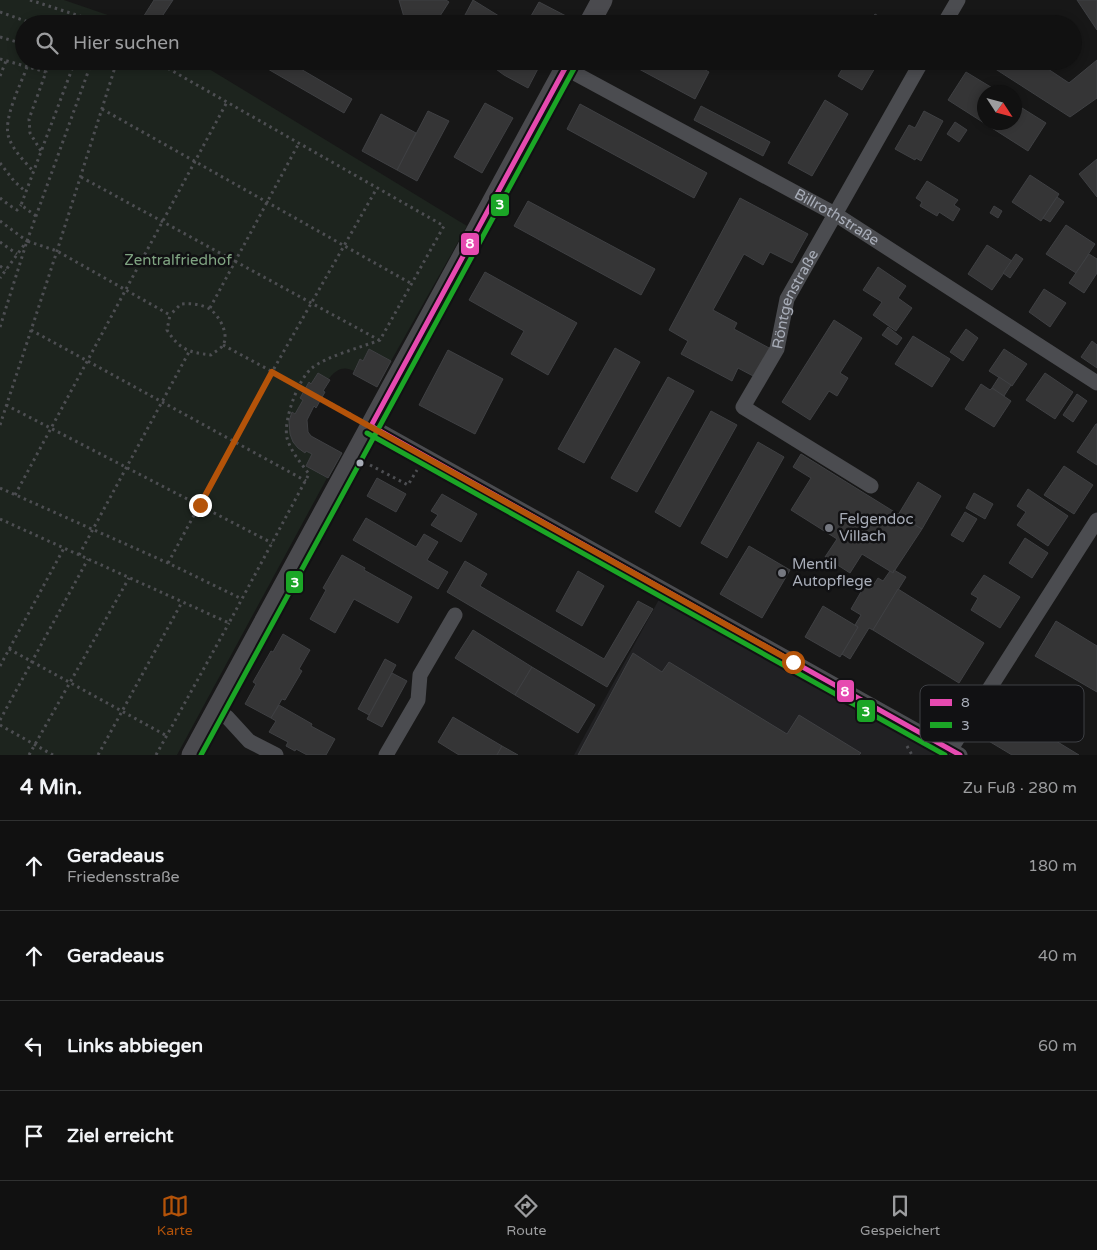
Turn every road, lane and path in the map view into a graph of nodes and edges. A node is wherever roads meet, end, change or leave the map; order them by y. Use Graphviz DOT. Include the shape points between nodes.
graph roads {
  1 [pos="30,0"];
  2 [pos="602,0"];
  3 [pos="958,0"];
  4 [pos="0,12"];
  5 [pos="77,15"];
  6 [pos="594,15"];
  7 [pos="949,15"];
  8 [pos="15,17"];
  9 [pos="0,37"];
  10 [pos="15,41"];
  11 [pos="0,59"];
  12 [pos="6,61"];
  13 [pos="15,64"];
  14 [pos="26,70"];
  15 [pos="38,70"];
  16 [pos="72,70"];
  17 [pos="89,70"];
  18 [pos="114,70"];
  19 [pos="171,70"];
  20 [pos="564,70"];
  21 [pos="576,70"];
  22 [pos="917,70"];
  23 [pos="0,76"];
  24 [pos="227,102"];
  25 [pos="102,109"];
  26 [pos="299,143"];
  27 [pos="42,151"];
  28 [pos="194,162"];
  29 [pos="0,163"];
  30 [pos="34,172"];
  31 [pos="81,177"];
  32 [pos="377,188"];
  33 [pos="26,192"];
  34 [pos="0,198"];
  35 [pos="267,203"];
  36 [pos="21,205"];
  37 [pos="834,214"];
  38 [pos="36,216"];
  39 [pos="0,221"];
  40 [pos="162,221"];
  41 [pos="26,241"];
  42 [pos="0,242"];
  43 [pos="343,246"];
  44 [pos="57,251"];
  45 [pos="17,254"];
  46 [pos="236,261"];
  47 [pos="0,266"];
  48 [pos="6,270"];
  49 [pos="0,278"];
  50 [pos="412,284"];
  51 [pos="125,290"];
  52 [pos="311,303"];
  53 [pos="210,308"];
  54 [pos="170,315"];
  55 [pos="0,328"];
  56 [pos="31,330"];
  57 [pos="380,340"];
  58 [pos="223,345"];
  59 [pos="189,352"];
  60 [pos="87,361"];
  61 [pos="272,372"];
  62 [pos="1097,383"];
  63 [pos="299,386"];
  64 [pos="162,402"];
  65 [pos="6,405"];
  66 [pos="0,425"];
  67 [pos="371,426"];
  68 [pos="51,428"];
  69 [pos="234,442"];
  70 [pos="126,468"];
  71 [pos="306,481"];
  72 [pos="872,486"];
  73 [pos="0,488"];
  74 [pos="15,495"];
  75 [pos="200,505"];
  76 [pos="0,519"];
  77 [pos="1097,520"];
  78 [pos="93,529"];
  79 [pos="272,543"];
  80 [pos="64,548"];
  81 [pos="79,555"];
  82 [pos="88,559"];
  83 [pos="168,563"];
  84 [pos="129,578"];
  85 [pos="242,599"];
  86 [pos="182,602"];
  87 [pos="455,615"];
  88 [pos="229,623"];
  89 [pos="9,649"];
  90 [pos="32,662"];
  91 [pos="0,665"];
  92 [pos="70,682"];
  93 [pos="994,685"];
  94 [pos="122,711"];
  95 [pos="216,711"];
  96 [pos="0,720"];
  97 [pos="0,725"];
  98 [pos="920,735"];
  99 [pos="167,736"];
  100 [pos="932,742"];
  101 [pos="959,742"];
  102 [pos="34,744"];
  103 [pos="952,753"];
  104 [pos="28,755"];
  105 [pos="53,755"];
  106 [pos="98,755"];
  107 [pos="156,755"];
  108 [pos="192,755"];
  109 [pos="276,755"];
  110 [pos="386,755"];
  1 -- 5 [label="path"];
  2 -- 6 [label="street"];
  3 -- 7 [label="street"];
  4 -- 8 [label="path"];
  9 -- 10 [label="path"];
  11 -- 12 [label="path"];
  12 -- 13 [label="path"];
  12 -- 23 [label="path"];
  14 -- 30 [label="path" via="7,127 9,138"];
  15 -- 27 [label="path" via="46,72 29,119 30,133"];
  16 -- 27 [label="path"];
  17 -- 38 [label="path"];
  18 -- 25 [label="path"];
  19 -- 24 [label="path"];
  20 -- 67 [label="street"];
  21 -- 37 [label="street, Billrothstraße"];
  22 -- 37 [label="street, Röntgenstraße"];
  24 -- 26 [label="path"];
  24 -- 28 [label="path"];
  25 -- 28 [label="path"];
  25 -- 31 [label="path"];
  26 -- 32 [label="path"];
  26 -- 35 [label="path"];
  27 -- 30 [label="path"];
  28 -- 35 [label="path"];
  28 -- 40 [label="path"];
  29 -- 33 [label="path"];
  30 -- 33 [label="path"];
  31 -- 40 [label="path"];
  31 -- 44 [label="path"];
  32 -- 43 [label="path"];
  32 -- 50 [label="path" via="444,226"];
  33 -- 36 [label="path"];
  34 -- 36 [label="path" via="17,210"];
  35 -- 43 [label="path"];
  35 -- 46 [label="path"];
  36 -- 38 [label="path"];
  37 -- 62 [label="street, Billrothstraße"];
  37 -- 72 [label="street, Röntgenstraße" via="787,299 777,349 743,407"];
  38 -- 41 [label="path"];
  39 -- 41 [label="path"];
  40 -- 46 [label="path"];
  40 -- 51 [label="path"];
  41 -- 44 [label="path"];
  41 -- 45 [label="path"];
  41 -- 55 [label="path"];
  42 -- 45 [label="path"];
  43 -- 50 [label="path"];
  43 -- 52 [label="path"];
  44 -- 51 [label="path"];
  44 -- 56 [label="path"];
  45 -- 48 [label="path"];
  46 -- 52 [label="path"];
  46 -- 53 [label="path"];
  47 -- 48 [label="path"];
  48 -- 49 [label="path"];
  50 -- 57 [label="path"];
  51 -- 54 [label="path"];
  51 -- 60 [label="path"];
  52 -- 57 [label="path"];
  52 -- 61 [label="path"];
  53 -- 54 [label="path" via="194,303 180,304"];
  53 -- 58 [label="path" via="225,333"];
  54 -- 59 [label="path" via="167,330 176,343"];
  56 -- 60 [label="path"];
  56 -- 65 [label="path"];
  57 -- 63 [label="path" via="312,368"];
  58 -- 59 [label="path" via="211,355"];
  58 -- 61 [label="path"];
  59 -- 64 [label="path"];
  60 -- 64 [label="path"];
  60 -- 68 [label="path"];
  61 -- 63 [label="path"];
  61 -- 69 [label="path"];
  63 -- 67 [label="path"];
  63 -- 71 [label="path" via="289,415 287,438 309,474"];
  64 -- 69 [label="path"];
  64 -- 70 [label="path"];
  65 -- 66 [label="path"];
  65 -- 68 [label="path"];
  67 -- 95 [label="street"];
  67 -- 98 [label="street"];
  68 -- 70 [label="path"];
  68 -- 74 [label="path"];
  69 -- 71 [label="path"];
  69 -- 75 [label="path"];
  70 -- 75 [label="path"];
  70 -- 78 [label="path"];
  71 -- 79 [label="path"];
  73 -- 74 [label="path"];
  74 -- 78 [label="path"];
  75 -- 79 [label="path"];
  75 -- 83 [label="path"];
  76 -- 80 [label="path"];
  77 -- 93 [label="street"];
  78 -- 81 [label="path"];
  78 -- 83 [label="path"];
  79 -- 85 [label="path"];
  80 -- 81 [label="path"];
  80 -- 89 [label="path"];
  81 -- 82 [label="path"];
  82 -- 84 [label="path"];
  82 -- 90 [label="path"];
  83 -- 85 [label="path"];
  84 -- 86 [label="path"];
  84 -- 92 [label="path"];
  85 -- 88 [label="path"];
  86 -- 88 [label="path"];
  86 -- 94 [label="path"];
  87 -- 110 [label="street" via="420,675 418,700"];
  88 -- 99 [label="path"];
  89 -- 90 [label="path"];
  89 -- 91 [label="path"];
  90 -- 92 [label="path"];
  90 -- 96 [label="path"];
  92 -- 94 [label="path"];
  92 -- 102 [label="path"];
  94 -- 99 [label="path"];
  94 -- 106 [label="path"];
  95 -- 108 [label="street"];
  95 -- 109 [label="street" via="227,717 249,741"];
  97 -- 102 [label="path"];
  99 -- 107 [label="path"];
  100 -- 103 [label="street"];
  101 -- 103 [label="street"];
  102 -- 104 [label="path"];
  102 -- 105 [label="path"];
}
